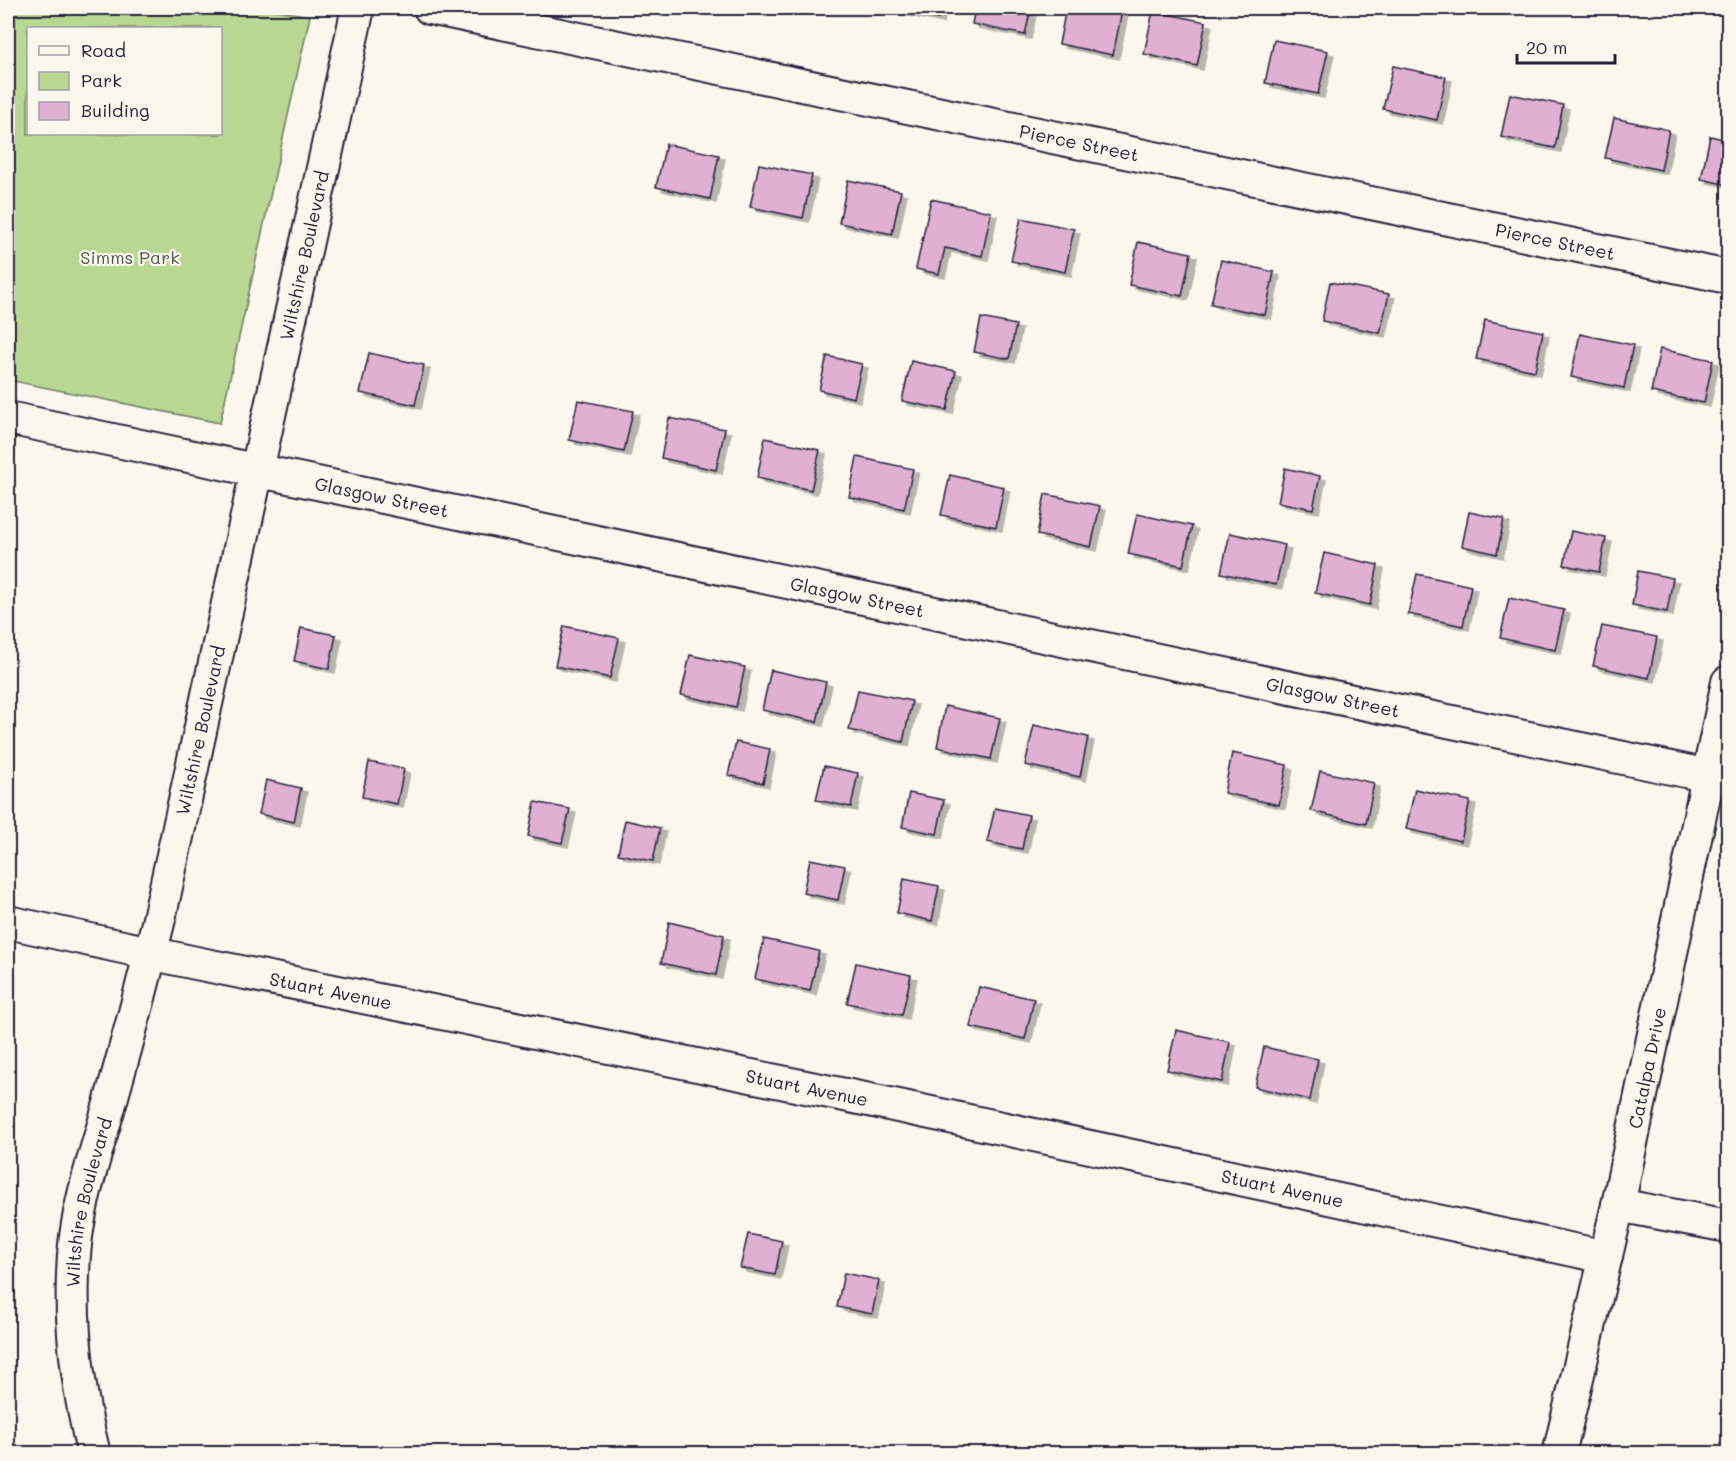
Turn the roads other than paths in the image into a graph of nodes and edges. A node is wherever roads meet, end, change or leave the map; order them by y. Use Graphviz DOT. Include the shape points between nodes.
graph roads {
  1 [pos="358,8"];
  2 [pos="430,8"];
  3 [pos="1728,277"];
  4 [pos="8,418"];
  5 [pos="257,471"];
  6 [pos="1728,682"];
  7 [pos="1717,762"];
  8 [pos="8,922"];
  9 [pos="150,953"];
  10 [pos="1618,1205"];
  11 [pos="1728,1226"];
  12 [pos="1606,1257"];
  13 [pos="94,1454"];
  14 [pos="1558,1454"];
  1 -- 5 [label="street, Wiltshire Boulevard"];
  2 -- 3 [label="street, Pierce Street"];
  4 -- 5 [label="street, Glasgow Street"];
  5 -- 7 [label="street, Glasgow Street"];
  5 -- 9 [label="street, Wiltshire Boulevard"];
  6 -- 7 [label="street, Catalpa Drive"];
  7 -- 10 [label="street, Catalpa Drive"];
  8 -- 9 [label="street, Stuart Avenue"];
  9 -- 12 [label="street, Stuart Avenue" via="895,1105"];
  9 -- 13 [label="street, Wiltshire Boulevard" via="86,1191 75,1253 74,1351"];
  10 -- 11 [label="street"];
  10 -- 12 [label="street, Catalpa Drive"];
  12 -- 14 [label="street, Catalpa Drive"];
}
